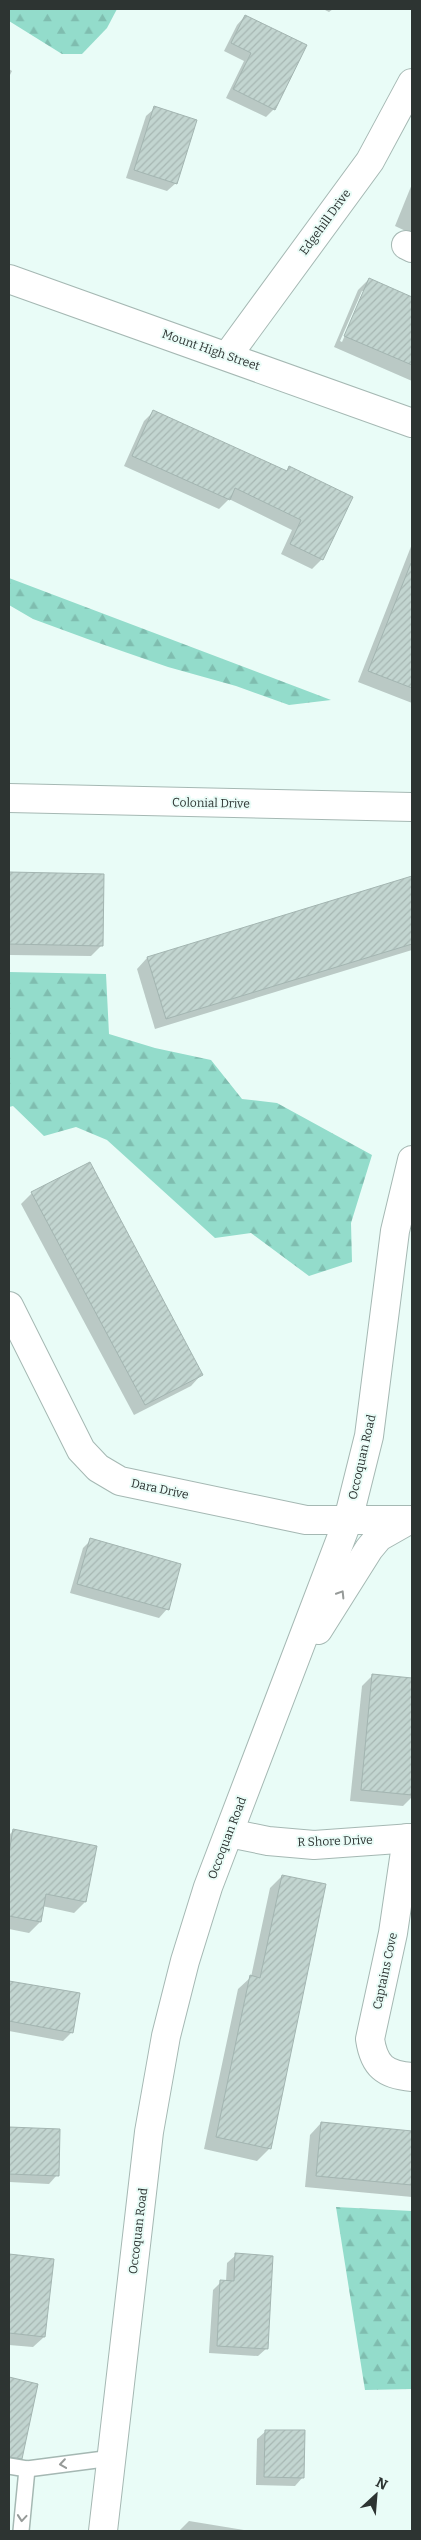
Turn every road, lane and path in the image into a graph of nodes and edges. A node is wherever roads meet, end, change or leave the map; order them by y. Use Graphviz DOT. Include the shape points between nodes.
graph roads {
  1 [pos="412,83"];
  2 [pos="9,278"];
  3 [pos="228,355"];
  4 [pos="412,423"];
  5 [pos="9,798"];
  6 [pos="412,807"];
  7 [pos="412,1160"];
  8 [pos="9,1306"];
  9 [pos="348,1520"];
  10 [pos="411,1520"];
  11 [pos="287,1680"];
  12 [pos="229,1833"];
  13 [pos="410,1838"];
  14 [pos="412,2077"];
  15 [pos="112,2458"];
  16 [pos="9,2466"];
  17 [pos="27,2469"];
  18 [pos="21,2531"];
  19 [pos="103,2531"];
  1 -- 3 [label="street, Edgehill Drive" via="370,161"];
  2 -- 3 [label="street, Mount High Street"];
  3 -- 4 [label="street, Mount High Street"];
  5 -- 6 [label="street, Colonial Drive"];
  7 -- 9 [label="street, Occoquan Road" via="395,1231 369,1436"];
  8 -- 9 [label="street, Dara Drive" via="81,1450 98,1468 120,1481 306,1520"];
  9 -- 10 [label="street, Dara Drive"];
  9 -- 11 [label="street, Occoquan Road"];
  11 -- 10 [label="street, one-way" via="369,1549 379,1538"];
  11 -- 12 [label="street, Occoquan Road"];
  12 -- 13 [label="street, R Shore Drive" via="314,1845"];
  12 -- 15 [label="street, Occoquan Road" via="196,1924 166,2036 149,2132"];
  13 -- 14 [label="street, Captains Cove" via="370,2039 372,2056 382,2068 396,2076"];
  15 -- 17 [label="lane, one-way"];
  15 -- 19 [label="street, Occoquan Road"];
  16 -- 17 [label="lane"];
  17 -- 18 [label="lane, one-way"];
}
